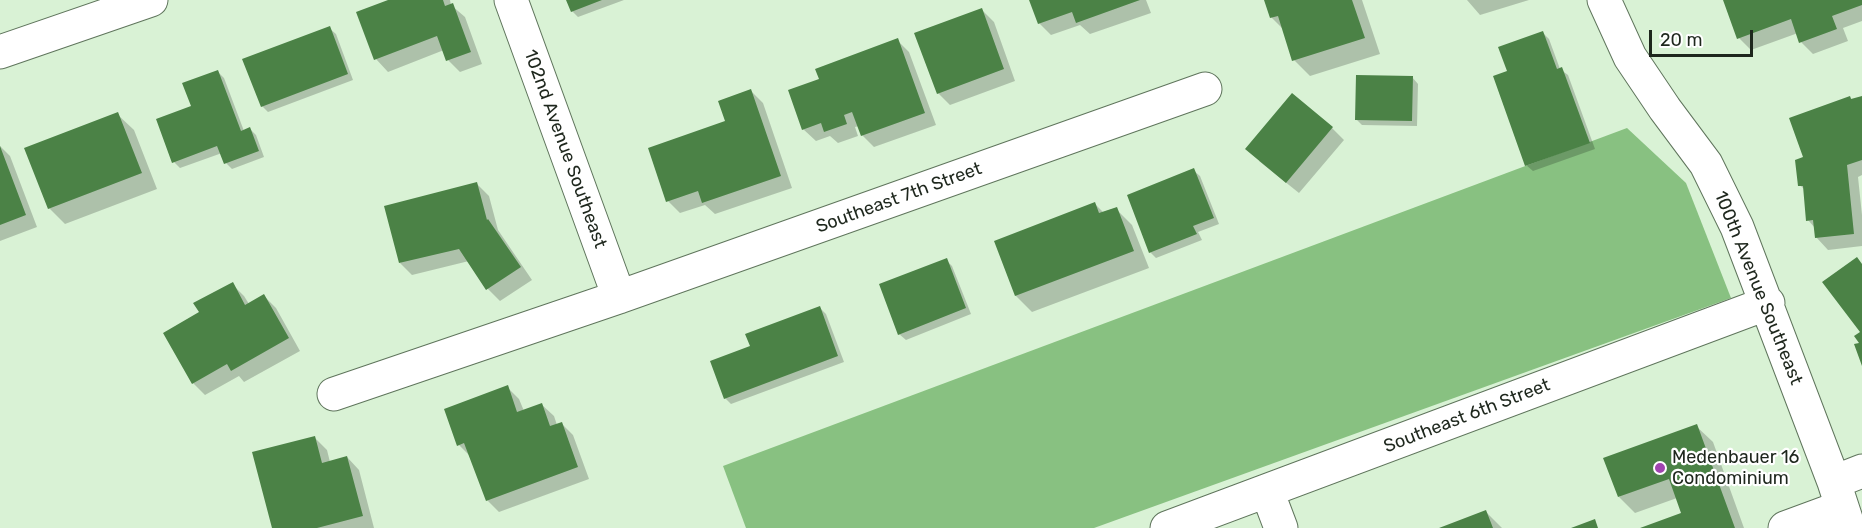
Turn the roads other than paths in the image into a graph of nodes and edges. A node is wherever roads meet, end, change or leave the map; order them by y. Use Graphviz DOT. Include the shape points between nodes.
graph roads {
  1 [pos="151,0"];
  2 [pos="512,0"];
  3 [pos="1604,0"];
  4 [pos="0,52"];
  5 [pos="1205,89"];
  6 [pos="605,302"];
  7 [pos="1768,303"];
  8 [pos="334,394"];
  9 [pos="1267,491"];
  10 [pos="1847,497"];
  11 [pos="1186,525"];
  12 [pos="1281,528"];
  13 [pos="1785,528"];
  1 -- 4 [label="street"];
  2 -- 6 [label="street, 102nd Avenue Southeast"];
  3 -- 7 [label="street, 100th Avenue Southeast" via="1630,57 1706,164 1737,226"];
  5 -- 6 [label="street, Southeast 7th Street"];
  6 -- 8 [label="street, Southeast 7th Street"];
  7 -- 9 [label="street, Southeast 6th Street"];
  7 -- 10 [label="street, 100th Avenue Southeast"];
  9 -- 11 [label="street, Southeast 6th Street"];
  9 -- 12 [label="street"];
  10 -- 13 [label="street"];
}
